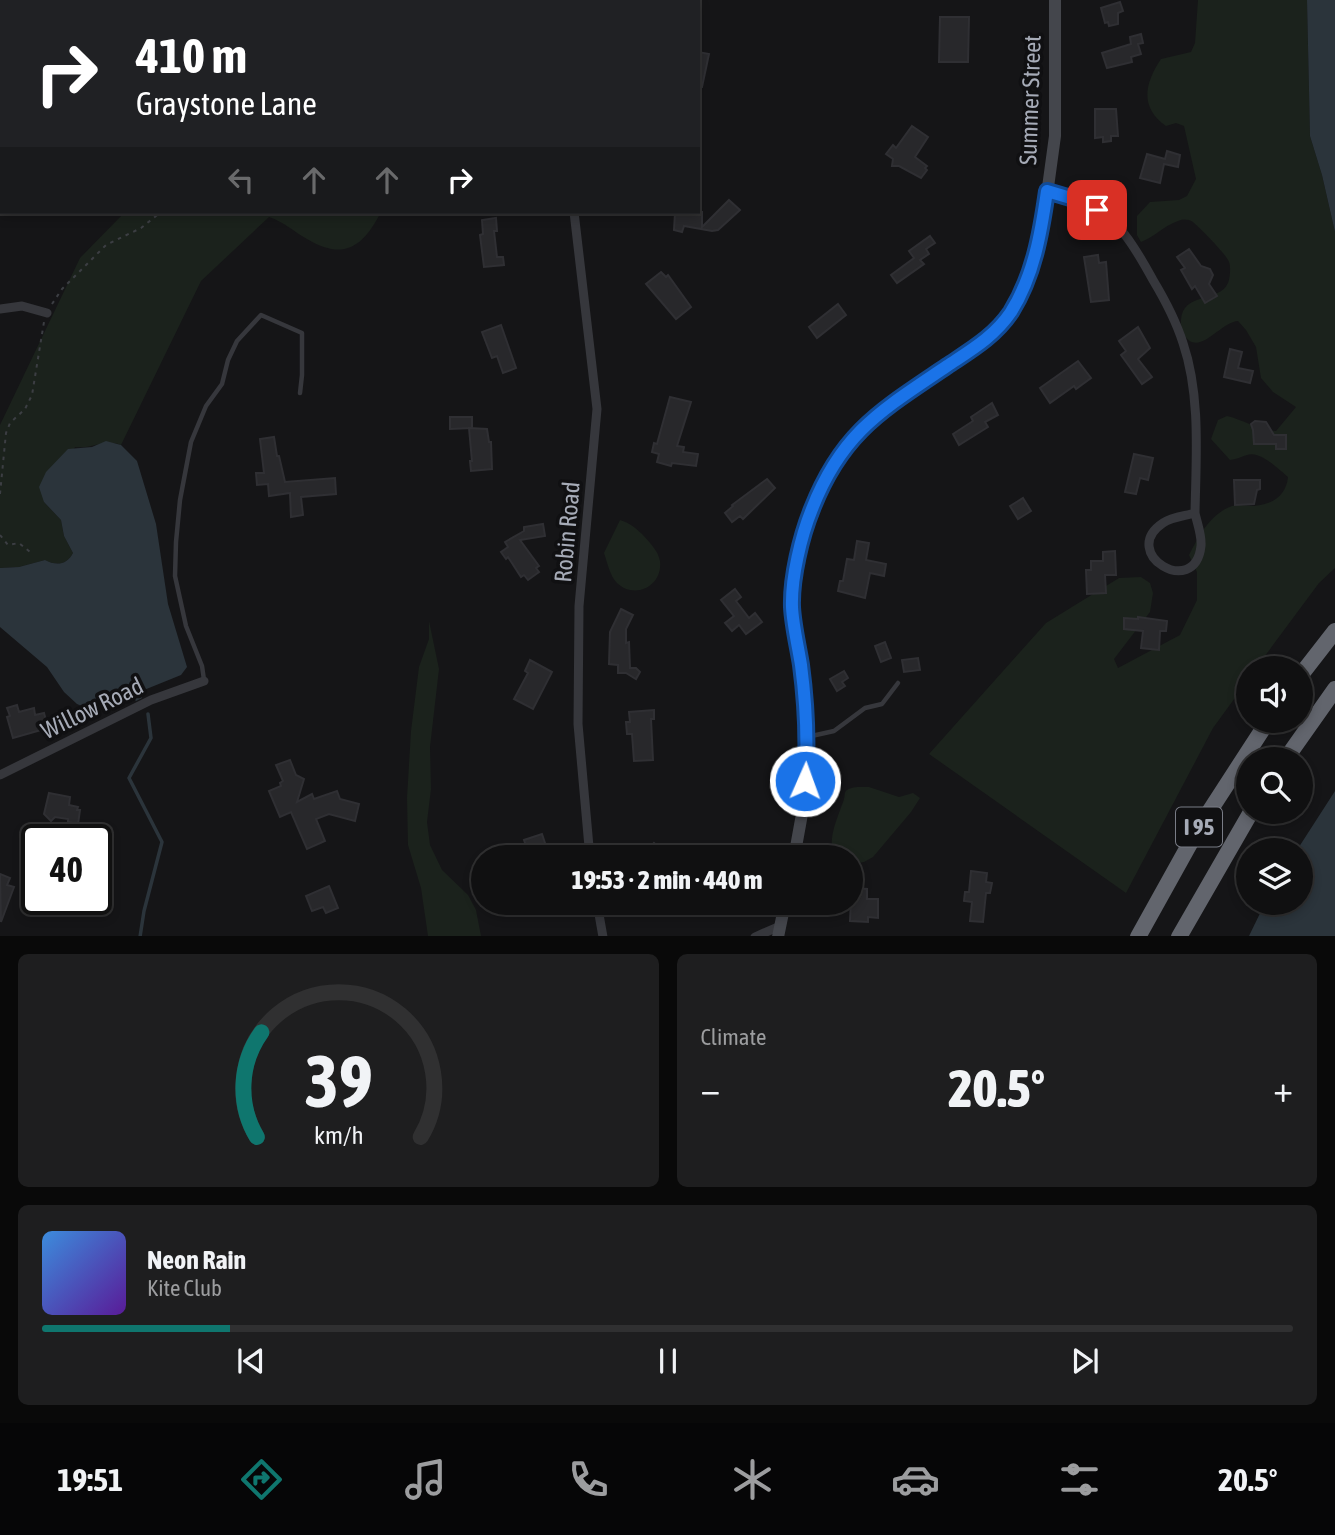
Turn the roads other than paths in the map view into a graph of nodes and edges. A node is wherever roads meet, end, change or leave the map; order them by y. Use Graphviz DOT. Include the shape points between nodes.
graph roads {
  1 [pos="1055,0"];
  2 [pos="1047,191"];
  3 [pos="574,214"];
  4 [pos="0,309"];
  5 [pos="47,313"];
  6 [pos="300,393"];
  7 [pos="1195,513"];
  8 [pos="1335,631"];
  9 [pos="1313,659"];
  10 [pos="204,681"];
  11 [pos="898,683"];
  12 [pos="1335,689"];
  13 [pos="1260,733"];
  14 [pos="806,737"];
  15 [pos="1294,747"];
  16 [pos="0,775"];
  17 [pos="1244,824"];
  18 [pos="589,845"];
  19 [pos="796,845"];
  20 [pos="599,915"];
  21 [pos="779,931"];
  22 [pos="603,936"];
  23 [pos="755,936"];
  24 [pos="1138,936"];
  25 [pos="1179,936"];
  1 -- 2 [label="street, Summer Street" via="1055,136"];
  2 -- 7 [label="street" via="1084,202 1109,217 1139,255 1170,309 1192,376"];
  2 -- 14 [label="street, Summer Street" via="1034,261 1002,323 973,350 866,424 822,485 802,539 792,607"];
  3 -- 18 [label="street, Robin Road" via="597,400 579,606 578,724"];
  4 -- 5 [label="street" via="22,306"];
  6 -- 10 [label="lane" via="302,333 261,315 237,341 222,384 206,406 191,442 180,500 175,576"];
  7 -- 7 [label="street" via="1157,528 1150,546 1157,564 1175,570 1192,564 1201,544"];
  8 -- 9 [label="highway"];
  10 -- 16 [label="street, Willow Road" via="152,700"];
  11 -- 14 [label="lane" via="881,705 865,708 834,731"];
  12 -- 15 [label="highway"];
  13 -- 24 [label="highway, I 95" via="1198,829"];
  14 -- 19 [label="street, Summer Street" via="804,803"];
  17 -- 25 [label="highway, I 95"];
  20 -- 22 [label="street"];
  21 -- 23 [label="street"];
}
